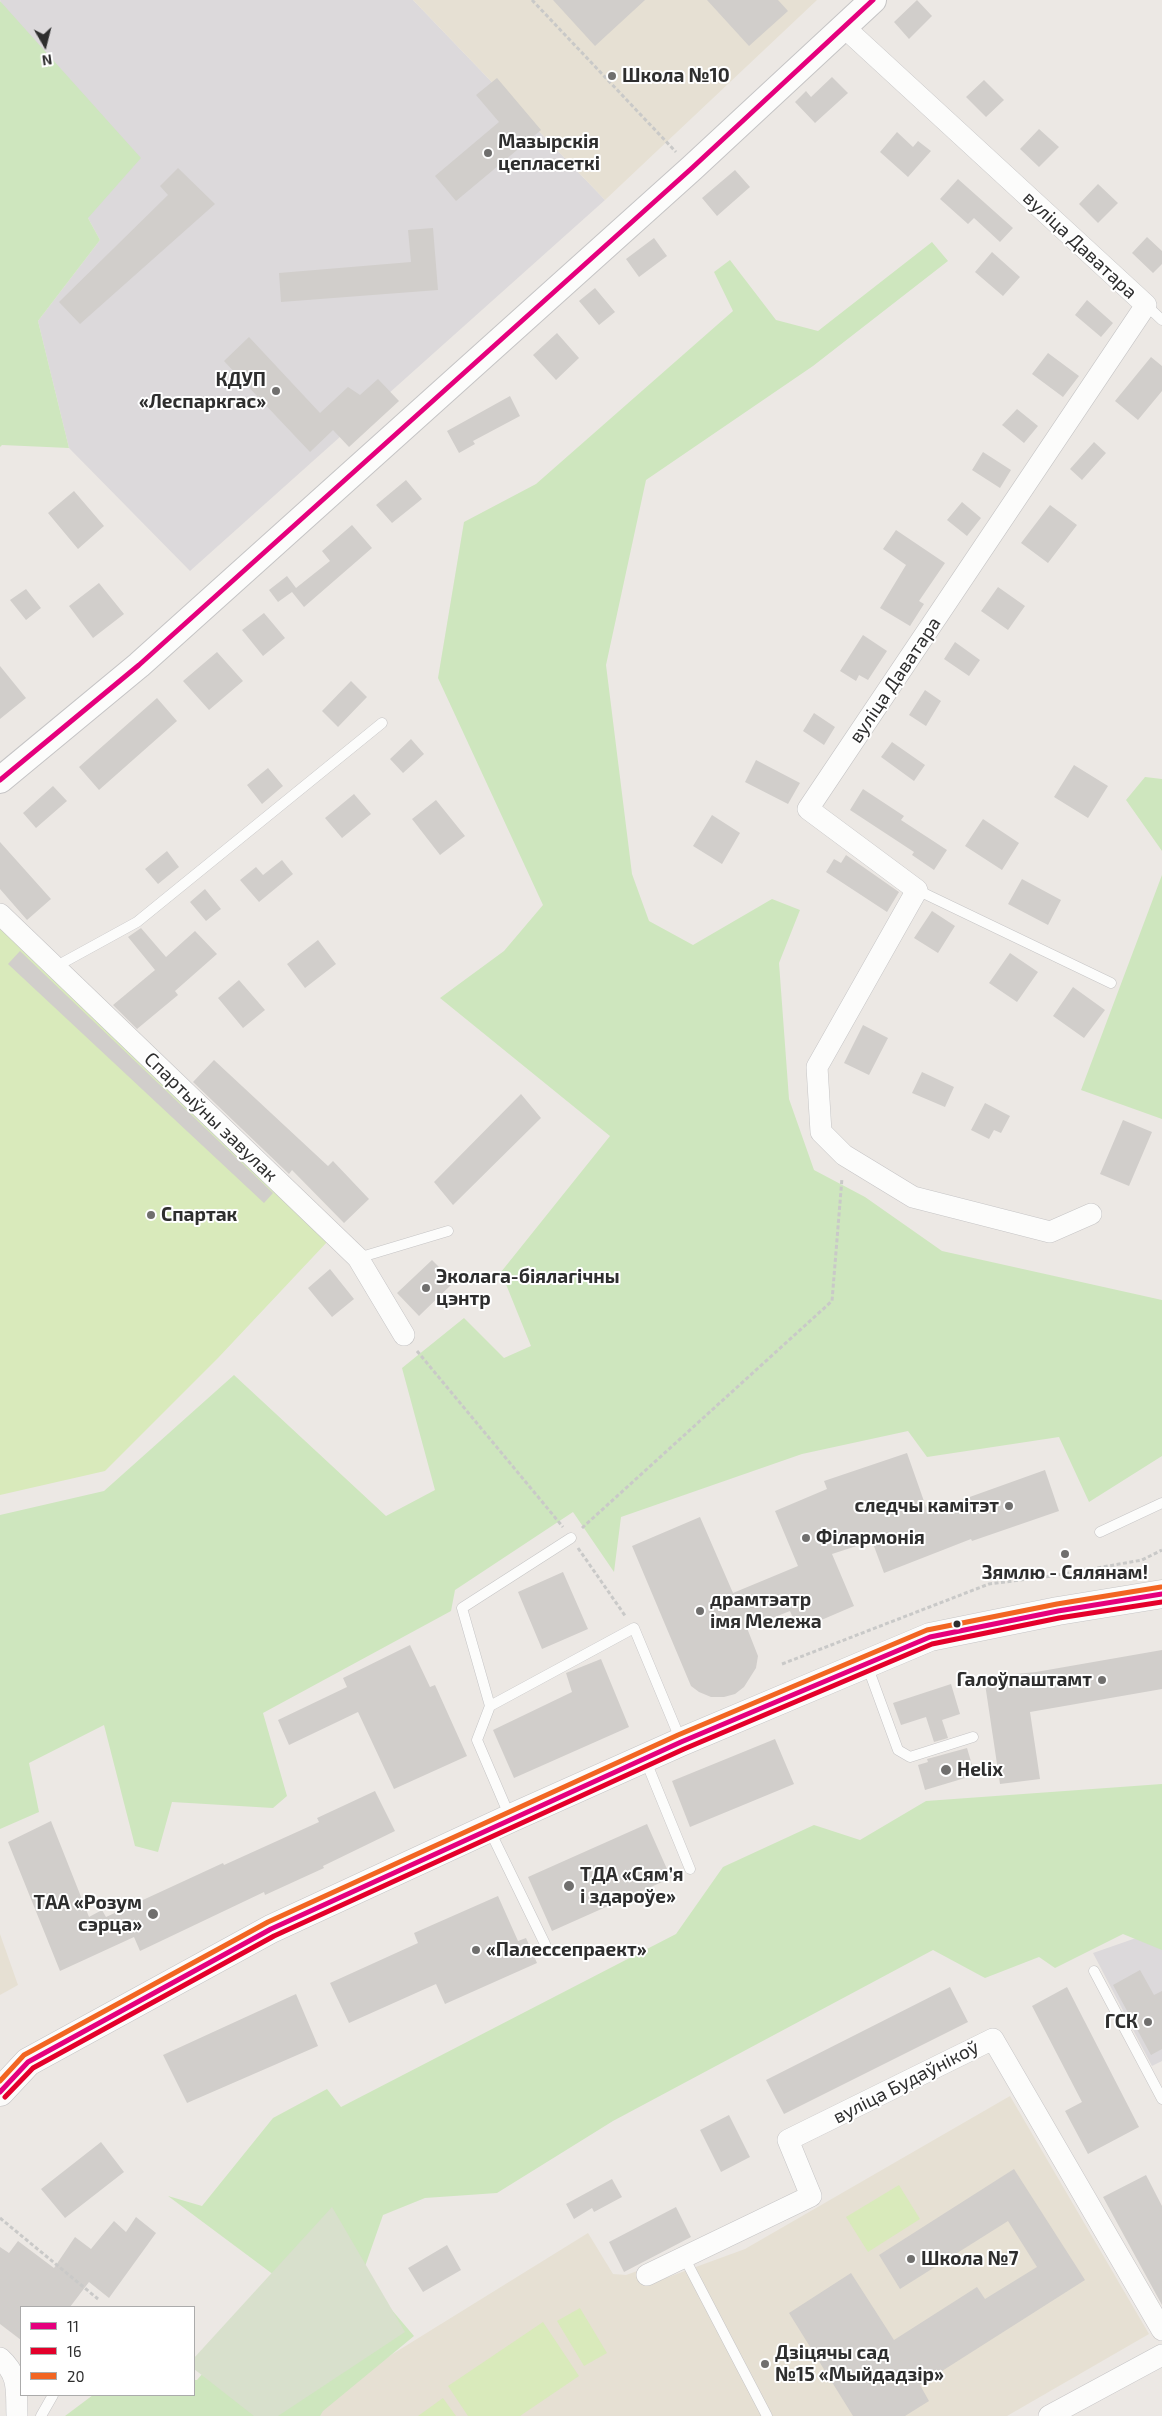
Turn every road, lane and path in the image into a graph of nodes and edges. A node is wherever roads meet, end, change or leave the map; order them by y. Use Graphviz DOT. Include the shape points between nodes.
graph roads {
  1 [pos="532,0"];
  2 [pos="873,0"];
  3 [pos="845,28"];
  4 [pos="692,168"];
  5 [pos="1146,305"];
  6 [pos="1162,320"];
  7 [pos="382,723"];
  8 [pos="0,780"];
  9 [pos="917,890"];
  10 [pos="0,914"];
  11 [pos="55,967"];
  12 [pos="1111,983"];
  13 [pos="844,1155"];
  14 [pos="1090,1214"];
  15 [pos="448,1231"];
  16 [pos="358,1258"];
  17 [pos="404,1335"];
  18 [pos="1162,1503"];
  19 [pos="1100,1532"];
  20 [pos="571,1538"];
  21 [pos="1162,1550"];
  22 [pos="1162,1594"];
  23 [pos="634,1628"];
  24 [pos="782,1664"];
  25 [pos="866,1664"];
  26 [pos="490,1706"];
  27 [pos="973,1737"];
  28 [pos="681,1742"];
  29 [pos="644,1758"];
  30 [pos="500,1823"];
  31 [pos="690,1869"];
  32 [pos="545,1944"];
  33 [pos="1094,1971"];
  34 [pos="1,2088"];
  35 [pos="1162,2099"];
  36 [pos="0,2218"];
  37 [pos="684,2257"];
  38 [pos="646,2274"];
  39 [pos="98,2299"];
  40 [pos="1162,2330"];
  41 [pos="1162,2355"];
  42 [pos="0,2358"];
  43 [pos="52,2396"];
  44 [pos="17,2416"];
  45 [pos="41,2416"];
  46 [pos="767,2416"];
  47 [pos="1049,2416"];
  1 -- 4 [label="path"];
  2 -- 3 [label="street"];
  3 -- 4 [label="street"];
  3 -- 5 [label="street, вуліца Даватара"];
  4 -- 8 [label="street" via="139,665"];
  5 -- 6 [label="lane"];
  5 -- 9 [label="street, вуліца Даватара" via="808,809"];
  7 -- 11 [label="lane" via="137,922"];
  9 -- 12 [label="lane"];
  9 -- 13 [label="street" via="817,1067 821,1132"];
  10 -- 11 [label="street, Спартыўны завулак"];
  11 -- 16 [label="street, Спартыўны завулак"];
  13 -- 14 [label="street" via="913,1197 1050,1232"];
  13 -- 20 [label="path" via="832,1301"];
  15 -- 16 [label="lane"];
  16 -- 17 [label="street, Спартыўны завулак"];
  17 -- 20 [label="path"];
  18 -- 19 [label="lane"];
  20 -- 23 [label="path"];
  20 -- 26 [label="lane" via="462,1608"];
  21 -- 24 [label="path" via="1142,1560 989,1584"];
  22 -- 25 [label="main road" via="930,1637"];
  23 -- 26 [label="lane"];
  23 -- 28 [label="lane"];
  25 -- 27 [label="lane" via="898,1750 910,1757"];
  25 -- 28 [label="main road"];
  26 -- 30 [label="lane" via="477,1740"];
  28 -- 29 [label="main road"];
  29 -- 30 [label="main road"];
  29 -- 31 [label="lane"];
  30 -- 32 [label="lane"];
  30 -- 34 [label="main road" via="271,1929 28,2062"];
  33 -- 35 [label="lane"];
  36 -- 39 [label="path"];
  37 -- 38 [label="street, вуліца Будаўнікоў"];
  37 -- 40 [label="street, вуліца Будаўнікоў" via="811,2196 788,2140 993,2038"];
  37 -- 46 [label="lane"];
  41 -- 47 [label="street"];
  42 -- 44 [label="street" via="12,2369"];
  43 -- 45 [label="lane"];
}
